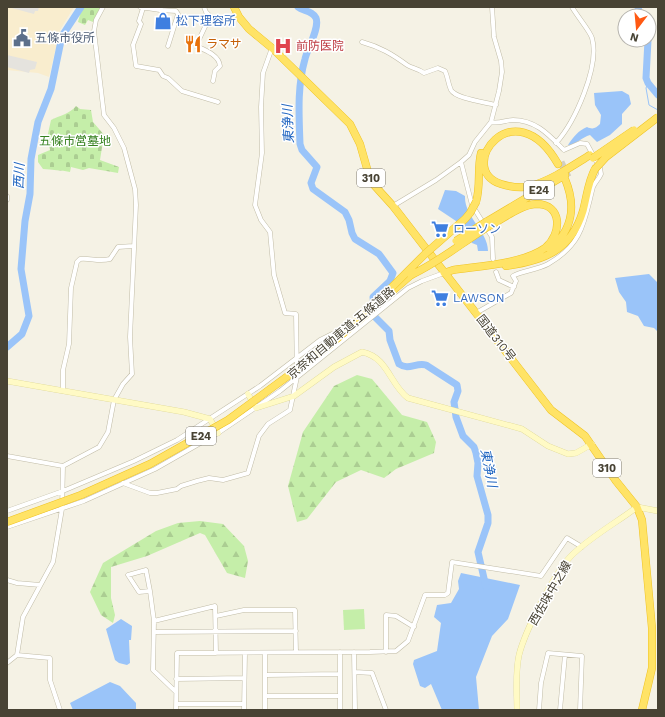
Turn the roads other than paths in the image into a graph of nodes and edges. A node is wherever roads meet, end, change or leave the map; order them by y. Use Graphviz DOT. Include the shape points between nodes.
graph roads {
  1 [pos="103,7"];
  2 [pos="141,7"];
  3 [pos="204,7"];
  4 [pos="234,7"];
  5 [pos="492,7"];
  6 [pos="572,7"];
  7 [pos="160,8"];
  8 [pos="362,42"];
  9 [pos="168,46"];
  10 [pos="272,48"];
  11 [pos="213,81"];
  12 [pos="218,102"];
  13 [pos="496,105"];
  14 [pos="658,113"];
  15 [pos="658,117"];
  16 [pos="491,122"];
  17 [pos="556,143"];
  18 [pos="592,156"];
  19 [pos="461,162"];
  20 [pos="7,196"];
  21 [pos="7,200"];
  22 [pos="393,206"];
  23 [pos="487,224"];
  24 [pos="133,246"];
  25 [pos="558,248"];
  26 [pos="493,259"];
  27 [pos="510,261"];
  28 [pos="496,272"];
  29 [pos="444,273"];
  30 [pos="514,287"];
  31 [pos="372,309"];
  32 [pos="476,313"];
  33 [pos="352,332"];
  34 [pos="297,358"];
  35 [pos="297,377"];
  36 [pos="7,382"];
  37 [pos="63,391"];
  38 [pos="248,394"];
  39 [pos="294,396"];
  40 [pos="114,400"];
  41 [pos="256,408"];
  42 [pos="210,419"];
  43 [pos="218,433"];
  44 [pos="592,444"];
  45 [pos="7,456"];
  46 [pos="63,466"];
  47 [pos="123,482"];
  48 [pos="63,491"];
  49 [pos="637,507"];
  50 [pos="62,509"];
  51 [pos="7,511"];
  52 [pos="658,511"];
  53 [pos="7,522"];
  54 [pos="7,527"];
  55 [pos="582,547"];
  56 [pos="7,580"];
  57 [pos="40,585"];
  58 [pos="150,591"];
  59 [pos="216,616"];
  60 [pos="154,621"];
  61 [pos="414,627"];
  62 [pos="216,631"];
  63 [pos="296,631"];
  64 [pos="154,632"];
  65 [pos="296,652"];
  66 [pos="340,652"];
  67 [pos="354,652"];
  68 [pos="386,652"];
  69 [pos="216,653"];
  70 [pos="244,653"];
  71 [pos="264,653"];
  72 [pos="17,654"];
  73 [pos="565,654"];
  74 [pos="7,663"];
  75 [pos="355,672"];
  76 [pos="340,674"];
  77 [pos="266,675"];
  78 [pos="244,678"];
  79 [pos="176,679"];
  80 [pos="176,692"];
  81 [pos="265,696"];
  82 [pos="340,696"];
  83 [pos="176,704"];
  84 [pos="244,704"];
  85 [pos="60,710"];
  86 [pos="176,710"];
  87 [pos="244,710"];
  88 [pos="265,710"];
  89 [pos="340,710"];
  90 [pos="355,710"];
  91 [pos="386,710"];
  92 [pos="517,710"];
  93 [pos="539,710"];
  94 [pos="560,710"];
  95 [pos="580,710"];
  96 [pos="642,710"];
  1 -- 24 [label="street" via="94,31 104,115 124,148 134,182 136,205"];
  2 -- 7 [label="street"];
  2 -- 12 [label="street" via="141,24 133,44 136,66 159,70 182,91"];
  3 -- 11 [label="street" via="210,16 196,46 220,62"];
  4 -- 10 [label="highway, 国道310号 / 310" via="249,29"];
  5 -- 13 [label="street" via="492,26 502,72"];
  6 -- 17 [label="street" via="592,38 591,76 567,128"];
  7 -- 9 [label="street" via="176,11 178,14"];
  8 -- 13 [label="street" via="381,48 424,73 438,68 445,71 454,93 464,98"];
  10 -- 22 [label="highway, 国道310号 / 310" via="350,124 374,185"];
  10 -- 34 [label="street" via="263,73 262,153 255,205 261,220 270,232 274,275 285,313 296,314"];
  13 -- 16 [label="street"];
  14 -- 18 [label="highway, E24, bridge"];
  15 -- 25 [label="highway, bridge" via="606,157 595,169 590,178 578,224 568,240"];
  16 -- 17 [label="street" via="514,120 532,123"];
  16 -- 19 [label="street" via="475,142 469,155"];
  17 -- 30 [label="street" via="564,150 580,143 587,144 600,168 600,176 593,189 584,226 573,243 549,264 513,276 516,281"];
  18 -- 23 [label="highway, E24"];
  18 -- 31 [label="highway, bridge" via="532,186 509,187 497,183 488,174 484,161 491,143 504,134 525,132 539,139 560,163 548,144 534,133 517,128 502,131 489,140 481,152 476,202 465,219 420,258"];
  19 -- 22 [label="street"];
  19 -- 26 [label="street" via="472,205 492,237"];
  20 -- 21 [label="street"];
  22 -- 29 [label="highway, 国道310号 / 310"];
  23 -- 27 [label="highway" via="530,205 542,205 555,214 558,228 551,242 544,248"];
  23 -- 31 [label="highway, 京奈和自動車道;五條道路 / E24, bridge" via="424,269 411,275"];
  24 -- 37 [label="street" via="118,247 110,259 97,261 85,258 78,262 71,288 69,344"];
  24 -- 40 [label="street" via="130,337 132,374"];
  25 -- 27 [label="highway" via="574,216 574,196 567,178 572,207 570,223 563,237 547,252"];
  25 -- 29 [label="highway" via="536,261 454,274"];
  27 -- 29 [label="highway"];
  28 -- 30 [label="street" via="499,280"];
  29 -- 32 [label="highway, 国道310号 / 310"];
  29 -- 33 [label="street" via="408,288"];
  30 -- 32 [label="street" via="511,293"];
  31 -- 53 [label="highway, 京奈和自動車道;五條道路 / E24, bridge" via="290,376 192,442 82,495"];
  32 -- 44 [label="highway, 国道310号 / 310" via="551,410 581,431"];
  33 -- 34 [label="street" via="340,332 325,337"];
  33 -- 35 [label="street"];
  34 -- 35 [label="street"];
  34 -- 38 [label="street"];
  35 -- 39 [label="street"];
  35 -- 41 [label="street"];
  36 -- 37 [label="street"];
  37 -- 40 [label="street"];
  38 -- 41 [label="street"];
  38 -- 42 [label="street"];
  39 -- 41 [label="street"];
  39 -- 44 [label="street" via="334,367 362,352 375,356 402,394 414,400 522,429 548,446 568,454 576,453"];
  39 -- 47 [label="street" via="290,410 268,424 259,436 248,473 223,480 209,478 163,493 150,493"];
  40 -- 42 [label="street"];
  40 -- 46 [label="street" via="108,432 99,447"];
  41 -- 43 [label="street"];
  42 -- 43 [label="street"];
  42 -- 48 [label="street" via="177,440"];
  43 -- 47 [label="street" via="155,469"];
  44 -- 49 [label="highway, 国道310号 / 310"];
  45 -- 46 [label="street"];
  46 -- 48 [label="street"];
  47 -- 50 [label="street"];
  48 -- 50 [label="street"];
  48 -- 51 [label="street"];
  49 -- 52 [label="street"];
  49 -- 55 [label="street, 西佐味中之線"];
  49 -- 96 [label="highway, 国道310号 / 310" via="642,520 652,628 652,668"];
  50 -- 54 [label="street"];
  50 -- 57 [label="street" via="53,562"];
  55 -- 61 [label="street" via="567,538 541,576 452,562 448,593 425,595"];
  55 -- 92 [label="street, 西佐味中之線" via="565,563 525,638 517,671"];
  56 -- 57 [label="street"];
  57 -- 72 [label="street" via="23,618"];
  58 -- 58 [label="street" via="139,592 128,575 146,570"];
  58 -- 60 [label="street"];
  59 -- 60 [label="street" via="215,606"];
  59 -- 62 [label="street"];
  59 -- 63 [label="street" via="244,610 295,610"];
  60 -- 64 [label="street"];
  61 -- 68 [label="street" via="408,641 396,651"];
  61 -- 68 [label="street" via="396,616 386,615"];
  62 -- 63 [label="street"];
  62 -- 64 [label="street"];
  62 -- 69 [label="street"];
  63 -- 65 [label="street"];
  64 -- 80 [label="street" via="153,670"];
  65 -- 66 [label="street"];
  65 -- 71 [label="street"];
  66 -- 67 [label="street"];
  66 -- 76 [label="street"];
  67 -- 68 [label="street"];
  67 -- 75 [label="street"];
  69 -- 70 [label="street"];
  69 -- 79 [label="street" via="176,653"];
  70 -- 71 [label="street"];
  70 -- 78 [label="street"];
  71 -- 77 [label="street"];
  72 -- 74 [label="street"];
  72 -- 85 [label="street" via="50,658 50,680"];
  73 -- 93 [label="street" via="548,653 541,683"];
  73 -- 94 [label="street"];
  73 -- 95 [label="street" via="582,656"];
  75 -- 90 [label="street"];
  75 -- 91 [label="street" via="372,673"];
  76 -- 77 [label="street"];
  76 -- 82 [label="street"];
  77 -- 81 [label="street"];
  78 -- 79 [label="street"];
  78 -- 84 [label="street"];
  79 -- 80 [label="street"];
  80 -- 83 [label="street"];
  81 -- 82 [label="street"];
  81 -- 88 [label="street"];
  82 -- 89 [label="street"];
  83 -- 84 [label="street"];
  83 -- 86 [label="street"];
  84 -- 87 [label="street"];
}
